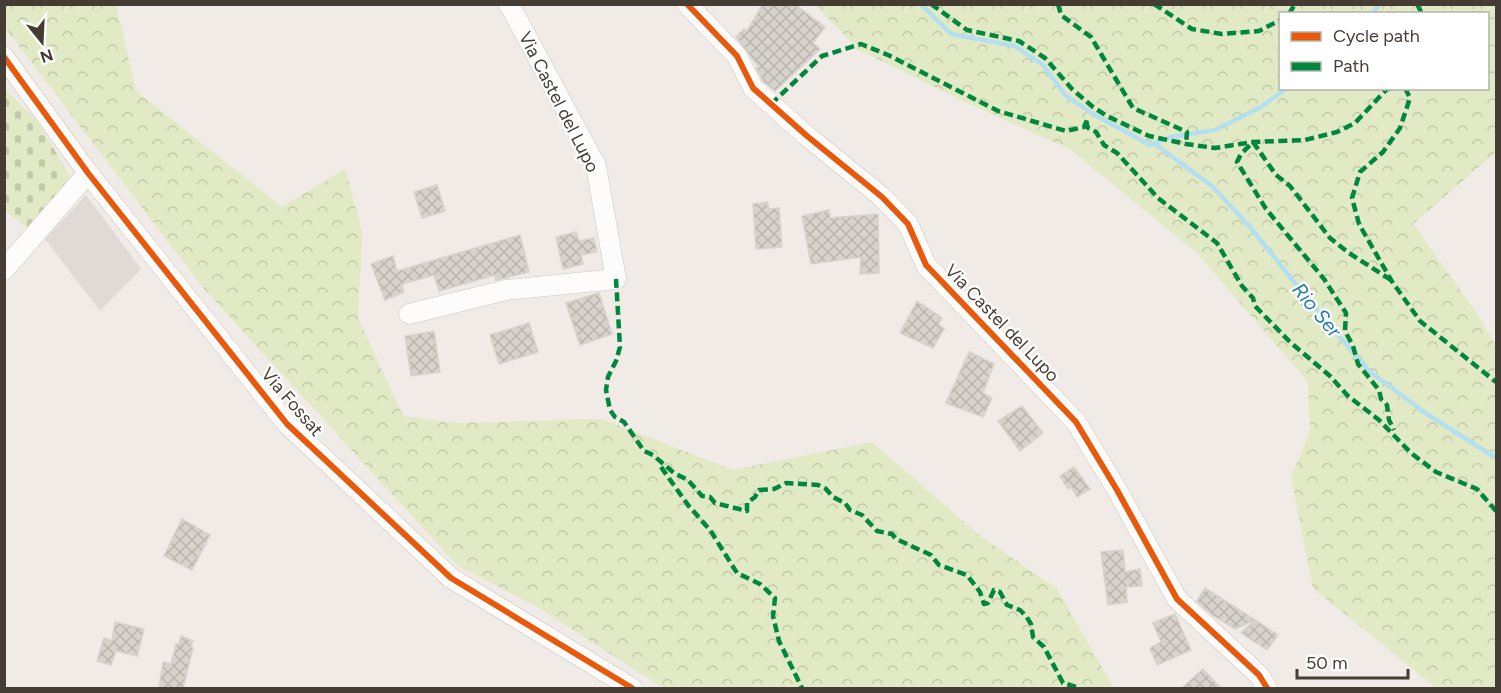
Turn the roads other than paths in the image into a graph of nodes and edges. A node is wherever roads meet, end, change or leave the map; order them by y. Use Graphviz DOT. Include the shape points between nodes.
graph roads {
  1 [pos="509,4"];
  2 [pos="687,4"];
  3 [pos="4,57"];
  4 [pos="88,173"];
  5 [pos="4,270"];
  6 [pos="409,314"];
  7 [pos="632,688"];
  8 [pos="1267,688"];
  1 -- 6 [label="street, Via Castel del Lupo" via="596,166 616,279 506,290"];
  2 -- 8 [label="street, Via Castel del Lupo" via="737,56 753,88 882,197 908,224 926,265 1076,422 1177,599 1259,675"];
  3 -- 4 [label="street, Via Fossat"];
  4 -- 5 [label="street"];
  4 -- 7 [label="street, Via Fossat" via="287,424 451,578"];
}
